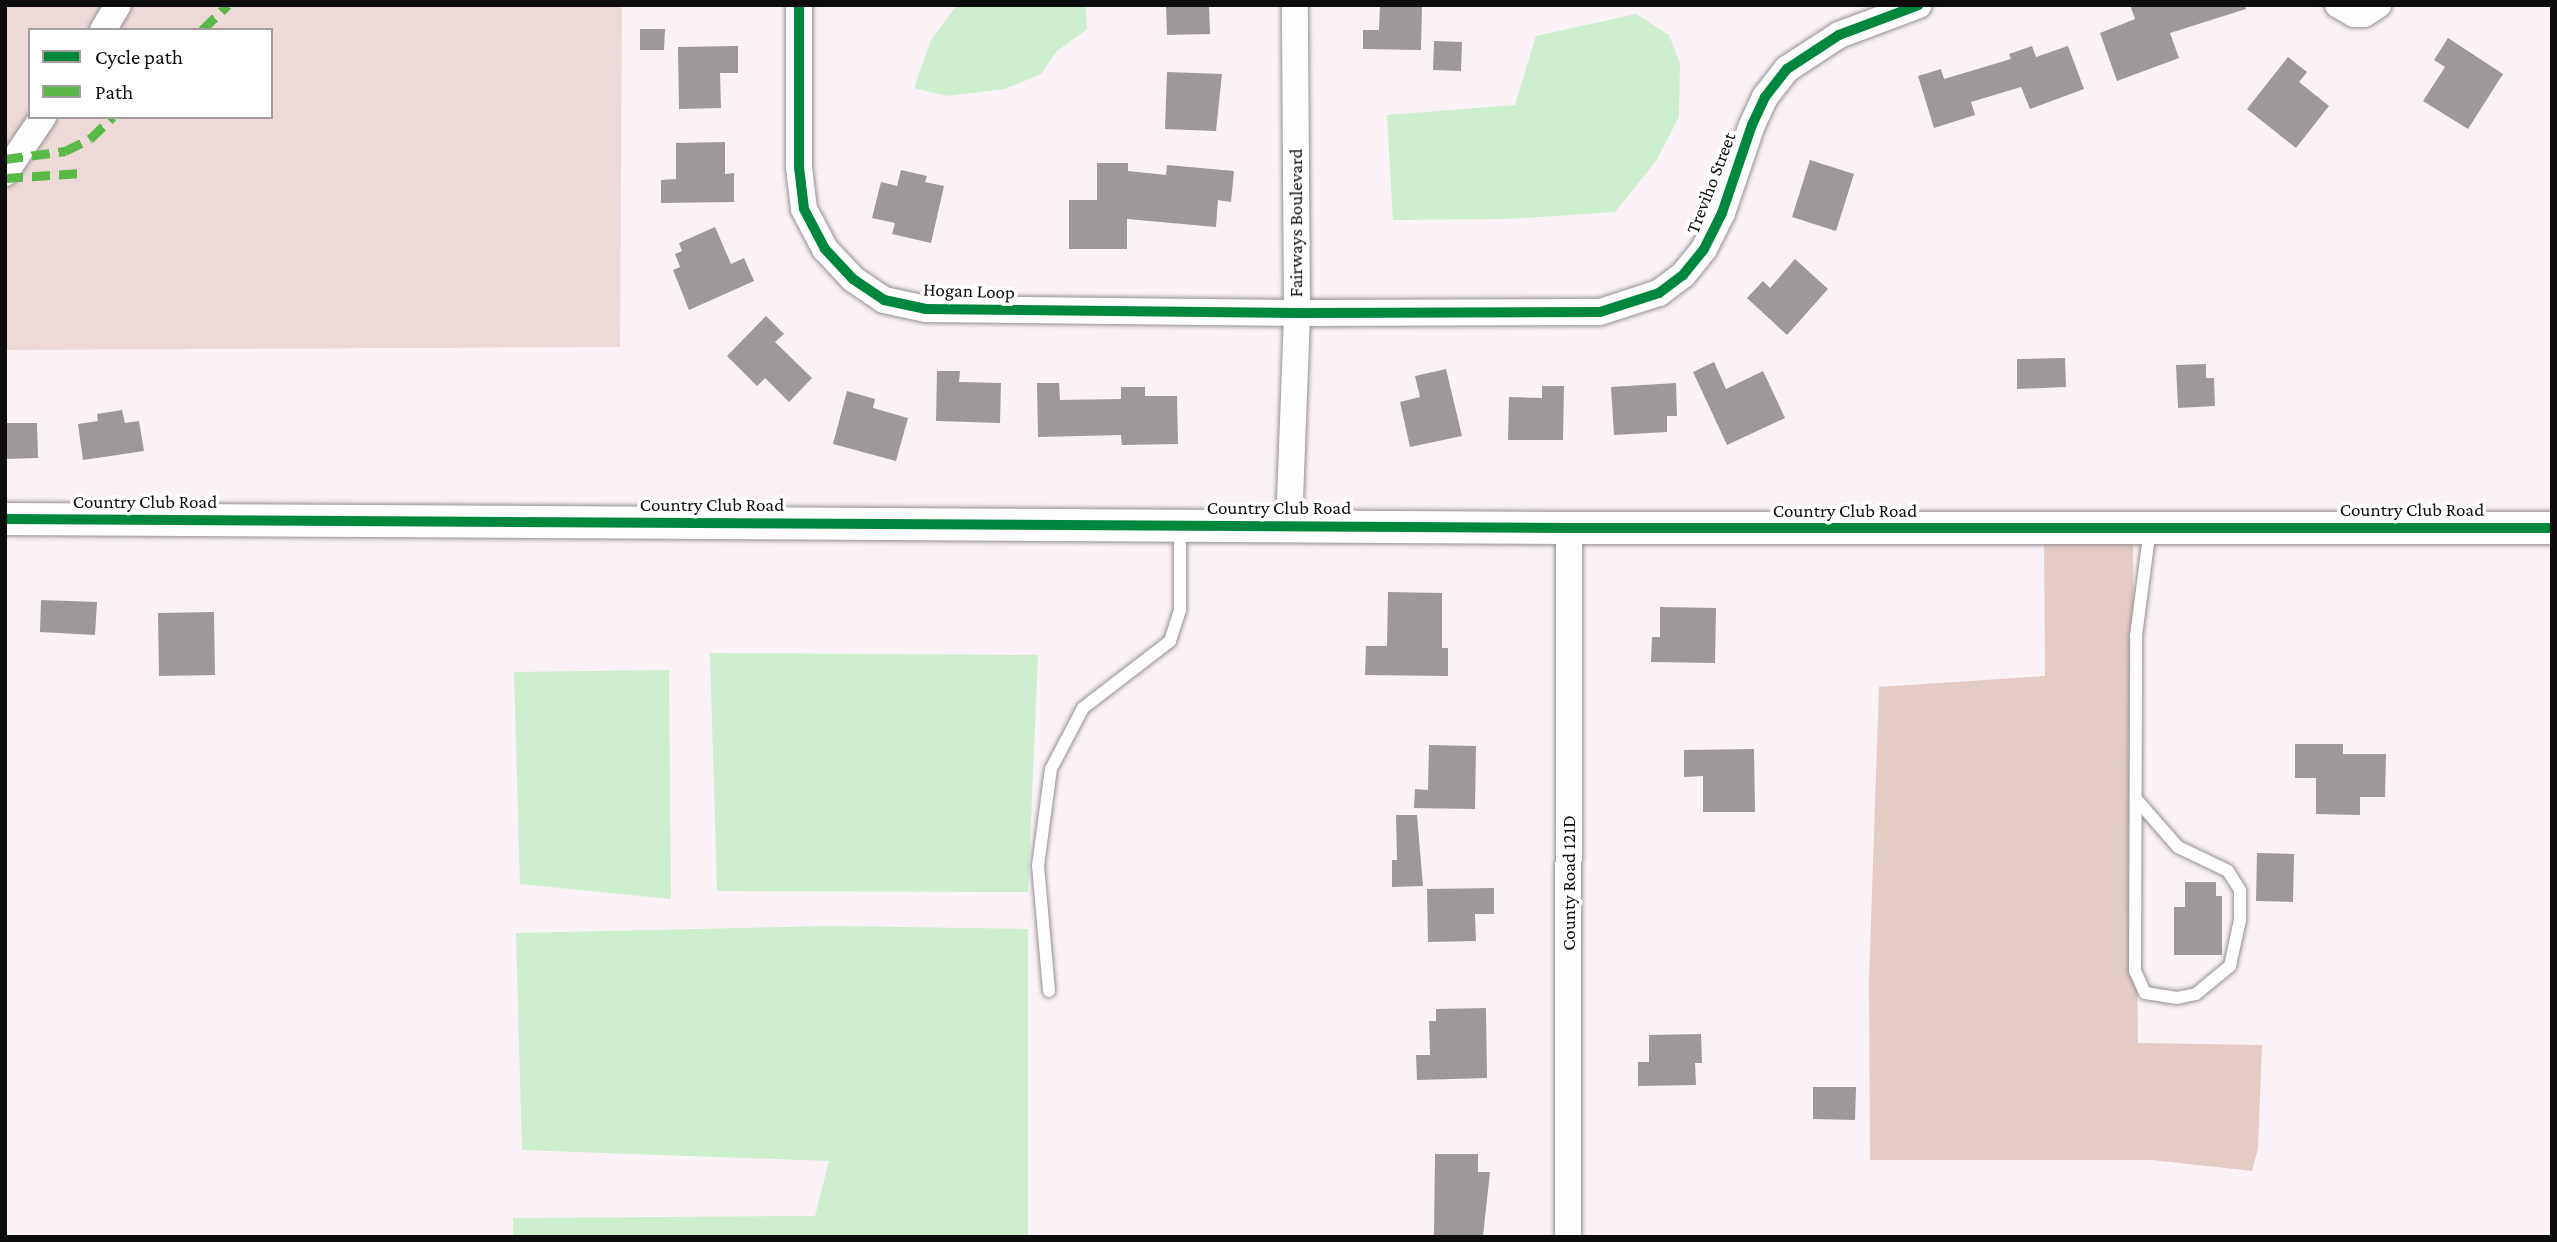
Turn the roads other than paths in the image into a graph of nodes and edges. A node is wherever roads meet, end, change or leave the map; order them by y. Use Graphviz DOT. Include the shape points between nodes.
graph roads {
  1 [pos="118,5"];
  2 [pos="799,5"];
  3 [pos="1295,5"];
  4 [pos="1919,5"];
  5 [pos="2338,5"];
  6 [pos="2378,5"];
  7 [pos="104,28"];
  8 [pos="42,119"];
  9 [pos="5,173"];
  10 [pos="1297,313"];
  11 [pos="5,519"];
  12 [pos="1180,524"];
  13 [pos="1289,525"];
  14 [pos="1569,528"];
  15 [pos="2150,528"];
  16 [pos="2552,528"];
  17 [pos="2137,800"];
  18 [pos="1049,991"];
  19 [pos="1568,1237"];
  1 -- 7 [label="street"];
  2 -- 10 [label="street, Hogan Loop" via="799,167 804,209 825,249 853,279 884,300 926,309"];
  3 -- 10 [label="street, Fairways Boulevard"];
  4 -- 10 [label="street, Treviho Street" via="1839,35 1787,69 1765,97 1752,125 1722,213 1704,249 1683,275 1659,293 1600,312"];
  5 -- 6 [label="street" via="2354,14 2364,14"];
  8 -- 9 [label="street"];
  10 -- 13 [label="street, Fairways Boulevard"];
  11 -- 12 [label="street, Country Club Road"];
  12 -- 13 [label="street, Country Club Road"];
  12 -- 18 [label="lane" via="1180,610 1170,641 1083,708 1051,769 1038,866"];
  13 -- 14 [label="street, Country Club Road"];
  14 -- 15 [label="street, Country Club Road"];
  14 -- 19 [label="street, County Road 121D"];
  15 -- 16 [label="street, Country Club Road"];
  15 -- 17 [label="lane" via="2136,636"];
  17 -- 17 [label="lane" via="2138,985 2160,997 2196,994 2230,966 2241,890 2228,871 2178,847"];
}
